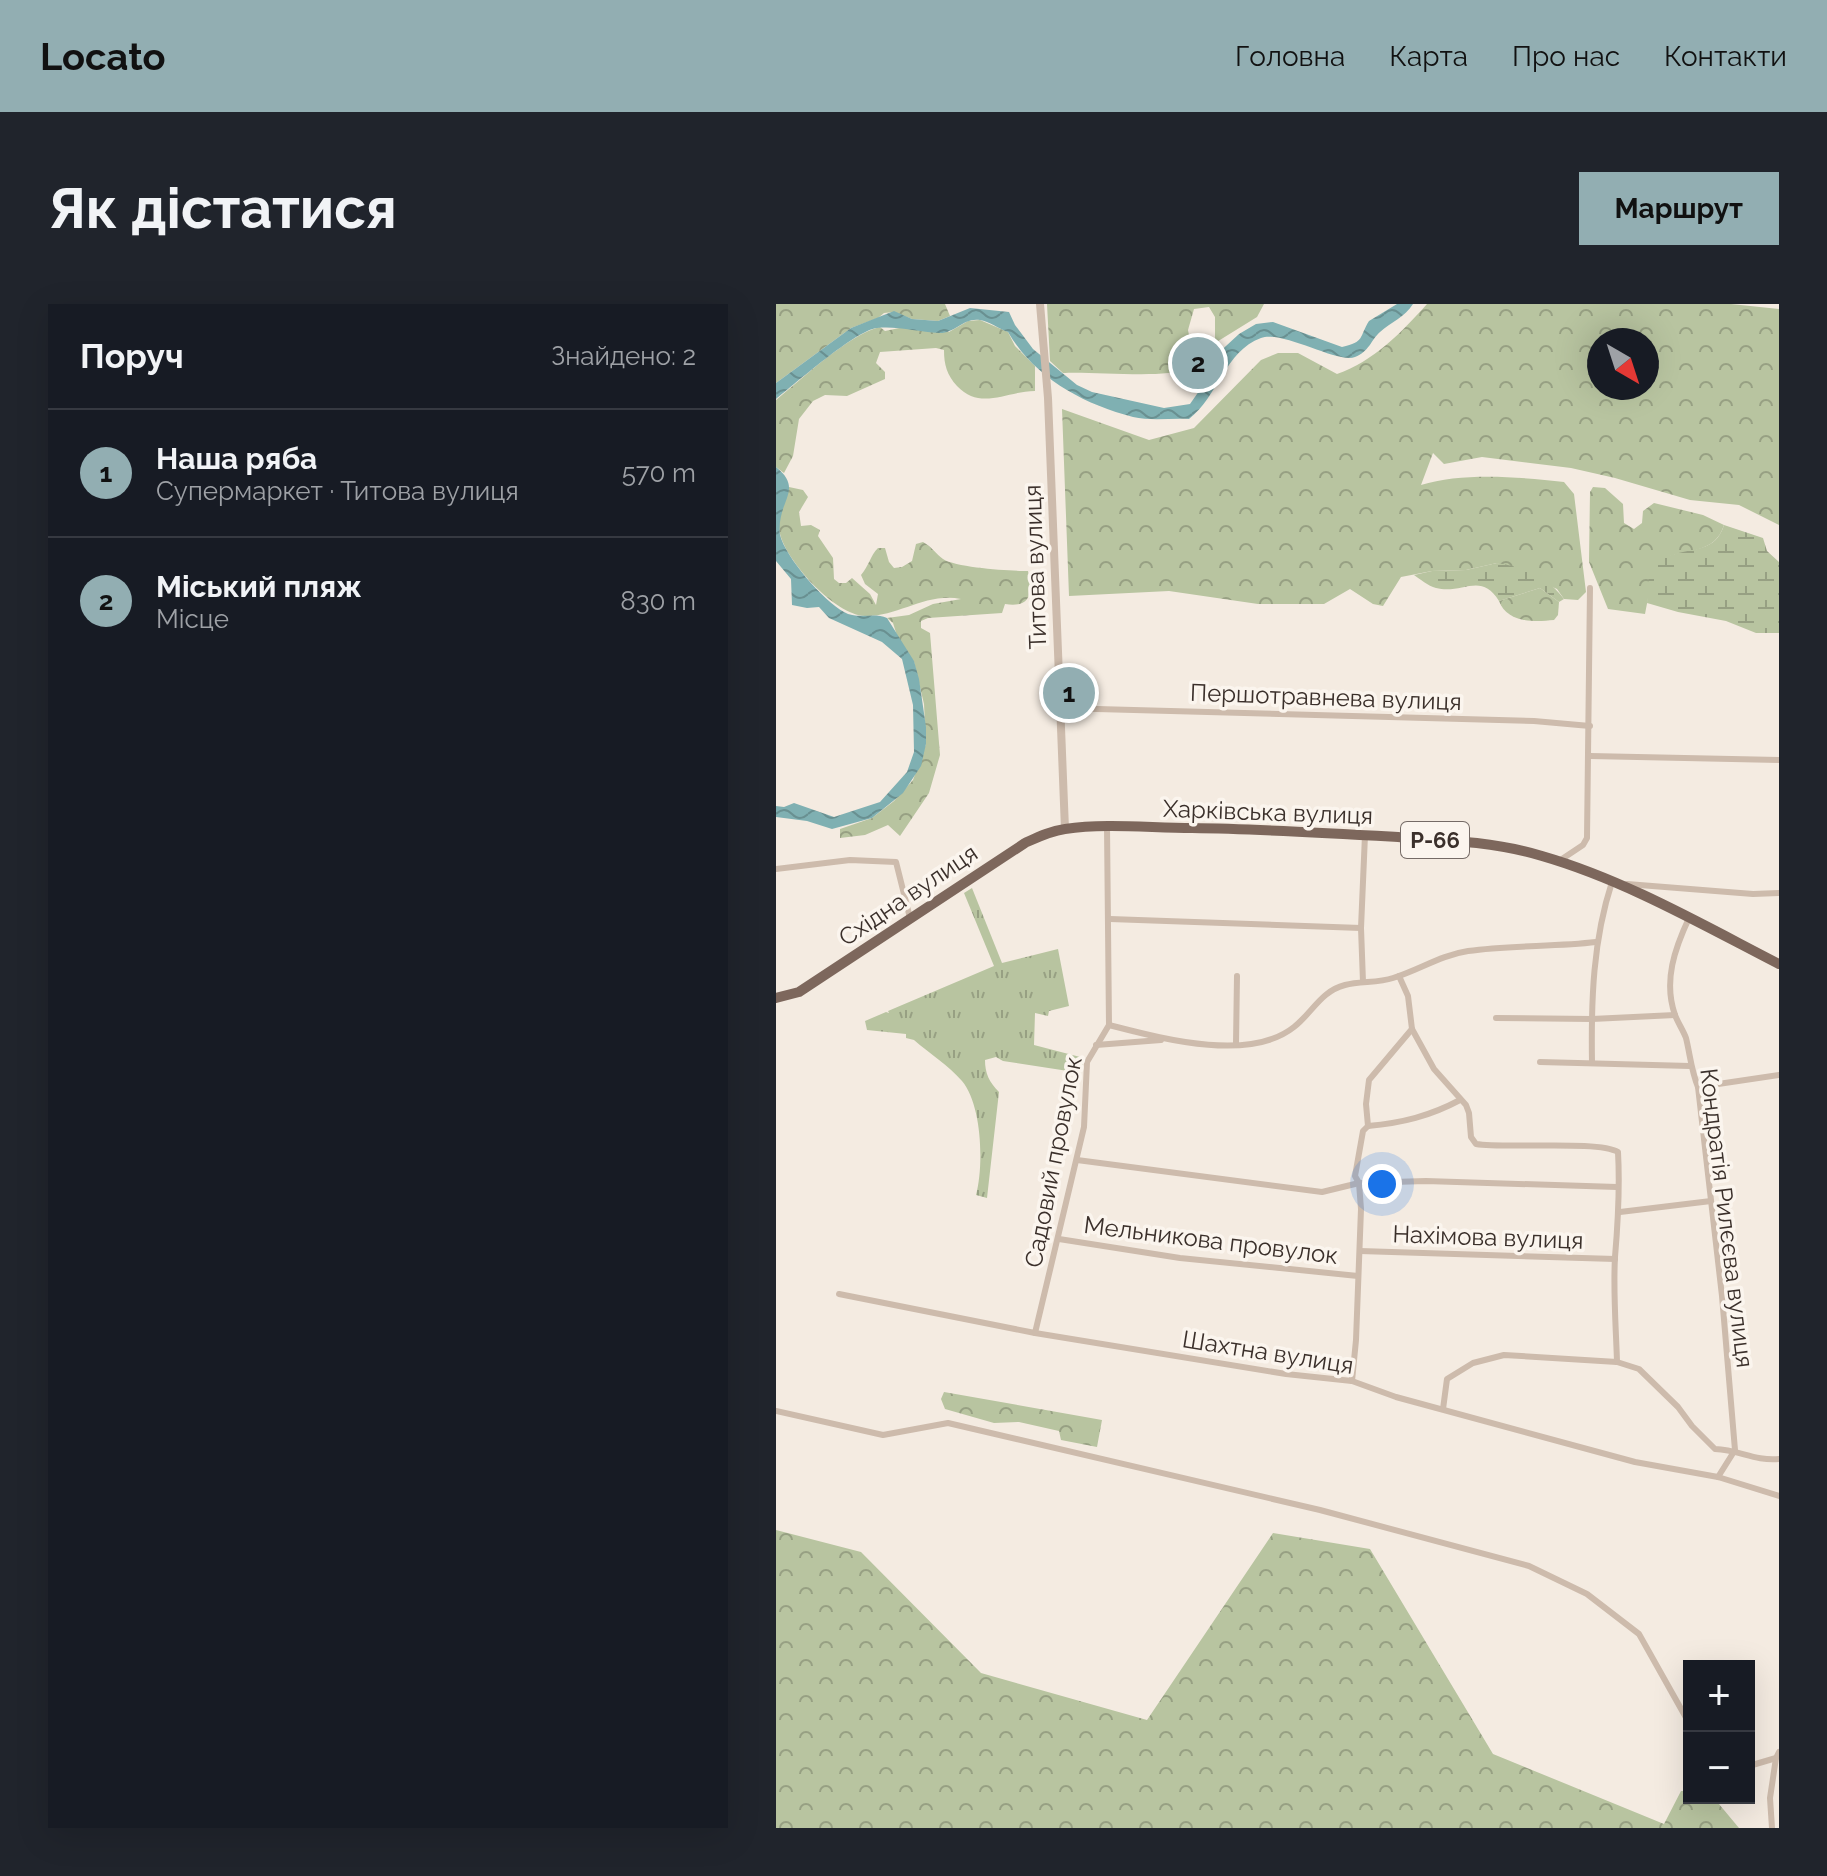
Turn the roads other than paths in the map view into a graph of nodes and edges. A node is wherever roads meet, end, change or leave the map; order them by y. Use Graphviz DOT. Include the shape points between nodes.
graph roads {
  1 [pos="1040,304"];
  2 [pos="1590,588"];
  3 [pos="1060,708"];
  4 [pos="1590,726"];
  5 [pos="1590,756"];
  6 [pos="1779,760"];
  7 [pos="1107,827"];
  8 [pos="1065,829"];
  9 [pos="1365,835"];
  10 [pos="1559,861"];
  11 [pos="776,869"];
  12 [pos="1612,882"];
  13 [pos="1779,893"];
  14 [pos="910,918"];
  15 [pos="1689,918"];
  16 [pos="1110,919"];
  17 [pos="1361,928"];
  18 [pos="1596,942"];
  19 [pos="1779,964"];
  20 [pos="1237,976"];
  21 [pos="1399,976"];
  22 [pos="1363,982"];
  23 [pos="776,998"];
  24 [pos="1675,1015"];
  25 [pos="1496,1018"];
  26 [pos="1592,1019"];
  27 [pos="1109,1025"];
  28 [pos="1412,1029"];
  29 [pos="1166,1040"];
  30 [pos="1236,1044"];
  31 [pos="1096,1045"];
  32 [pos="1540,1062"];
  33 [pos="1592,1062"];
  34 [pos="1690,1066"];
  35 [pos="1779,1075"];
  36 [pos="1698,1087"];
  37 [pos="1460,1100"];
  38 [pos="1366,1128"];
  39 [pos="1077,1160"];
  40 [pos="1359,1183"];
  41 [pos="1617,1187"];
  42 [pos="1711,1201"];
  43 [pos="1620,1212"];
  44 [pos="1059,1239"];
  45 [pos="1360,1251"];
  46 [pos="1615,1259"];
  47 [pos="1358,1276"];
  48 [pos="839,1294"];
  49 [pos="1035,1333"];
  50 [pos="1617,1362"];
  51 [pos="1352,1381"];
  52 [pos="1443,1409"];
  53 [pos="776,1411"];
  54 [pos="1735,1450"];
  55 [pos="1779,1459"];
  56 [pos="1718,1477"];
  57 [pos="1779,1496"];
  58 [pos="1683,1712"];
  59 [pos="1778,1755"];
  60 [pos="1755,1764"];
  61 [pos="1772,1828"];
  1 -- 3 [label="street, Титова вулиця"];
  2 -- 4 [label="street"];
  3 -- 4 [label="street, Першотравнева вулиця"];
  3 -- 8 [label="street, Титова вулиця"];
  4 -- 5 [label="street"];
  5 -- 6 [label="street"];
  5 -- 10 [label="street" via="1587,838"];
  7 -- 8 [label="main road, Харківська вулиця / Р-66"];
  7 -- 9 [label="main road, Харківська вулиця / Р-66"];
  7 -- 16 [label="street"];
  8 -- 14 [label="main road, Східна вулиця / Р-66" via="1005,854"];
  9 -- 10 [label="main road, Харківська вулиця / Р-66" via="1495,845"];
  9 -- 17 [label="street"];
  10 -- 12 [label="main road, Харківська вулиця / Р-66"];
  11 -- 14 [label="street" via="850,860 896,862"];
  12 -- 13 [label="street"];
  12 -- 15 [label="main road, Харківська вулиця / Р-66"];
  12 -- 18 [label="street"];
  14 -- 23 [label="main road, Східна вулиця / Р-66" via="799,992"];
  15 -- 19 [label="main road, Харківська вулиця / Р-66"];
  15 -- 24 [label="street, Кондратія Рилєєва вулиця" via="1672,958"];
  16 -- 17 [label="street"];
  16 -- 27 [label="street"];
  17 -- 22 [label="street"];
  18 -- 21 [label="street" via="1469,951"];
  18 -- 26 [label="street"];
  20 -- 30 [label="street"];
  21 -- 22 [label="street"];
  21 -- 28 [label="street"];
  22 -- 30 [label="street" via="1327,992 1293,1028 1267,1042"];
  24 -- 26 [label="street"];
  24 -- 34 [label="street, Кондратія Рилєєва вулиця" via="1686,1038"];
  25 -- 26 [label="street"];
  26 -- 33 [label="street"];
  27 -- 29 [label="street"];
  27 -- 31 [label="street, Садовий провулок"];
  28 -- 37 [label="street" via="1434,1069"];
  28 -- 38 [label="street" via="1369,1080"];
  29 -- 30 [label="street"];
  29 -- 31 [label="street"];
  31 -- 39 [label="street, Садовий провулок" via="1087,1062"];
  32 -- 33 [label="street"];
  33 -- 34 [label="street"];
  34 -- 36 [label="street, Кондратія Рилєєва вулиця"];
  35 -- 36 [label="street"];
  36 -- 42 [label="street, Кондратія Рилєєва вулиця"];
  37 -- 38 [label="street" via="1438,1112"];
  37 -- 41 [label="street, Нахімова вулиця" via="1469,1113 1476,1144 1614,1149"];
  38 -- 40 [label="street" via="1355,1176"];
  39 -- 40 [label="street" via="1322,1192"];
  39 -- 44 [label="street, Садовий провулок"];
  40 -- 41 [label="street"];
  40 -- 45 [label="street"];
  41 -- 43 [label="street, Нахімова вулиця"];
  42 -- 43 [label="street"];
  42 -- 54 [label="street, Кондратія Рилєєва вулиця"];
  43 -- 46 [label="street, Нахімова вулиця"];
  44 -- 47 [label="street, Мельникова провулок"];
  44 -- 49 [label="street, Садовий провулок"];
  45 -- 46 [label="street, Нахімова вулиця"];
  45 -- 47 [label="street"];
  46 -- 50 [label="street, Нахімова вулиця"];
  47 -- 51 [label="street"];
  48 -- 49 [label="street, Шахтна вулиця"];
  49 -- 51 [label="street, Шахтна вулиця"];
  50 -- 52 [label="street" via="1504,1355 1473,1363 1447,1379"];
  50 -- 54 [label="street" via="1639,1369 1715,1449"];
  51 -- 52 [label="street, Шахтна вулиця"];
  52 -- 56 [label="street, Шахтна вулиця" via="1635,1462"];
  53 -- 58 [label="street" via="883,1435 948,1423 1320,1510 1529,1566 1587,1594 1639,1634"];
  54 -- 55 [label="street" via="1753,1459"];
  54 -- 56 [label="street"];
  56 -- 57 [label="street, Шахтна вулиця"];
  59 -- 60 [label="street"];
  59 -- 61 [label="street" via="1770,1798"];
}
